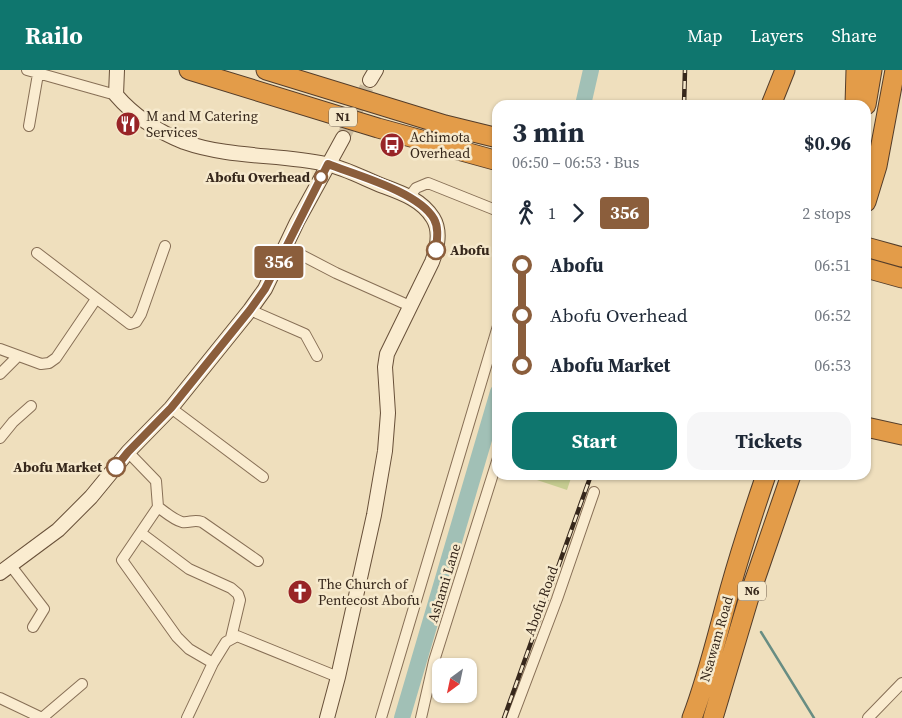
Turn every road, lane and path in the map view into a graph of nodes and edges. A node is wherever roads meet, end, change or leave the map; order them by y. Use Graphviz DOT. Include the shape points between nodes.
graph roads {
  1 [pos="27,70"];
  2 [pos="117,70"];
  3 [pos="189,70"];
  4 [pos="266,70"];
  5 [pos="771,70"];
  6 [pos="785,70"];
  7 [pos="856,70"];
  8 [pos="872,70"];
  9 [pos="882,70"];
  10 [pos="895,70"];
  11 [pos="38,74"];
  12 [pos="116,95"];
  13 [pos="762,100"];
  14 [pos="773,100"];
  15 [pos="855,100"];
  16 [pos="867,100"];
  17 [pos="492,123"];
  18 [pos="445,125"];
  19 [pos="29,126"];
  20 [pos="492,137"];
  21 [pos="343,138"];
  22 [pos="492,160"];
  23 [pos="328,164"];
  24 [pos="877,166"];
  25 [pos="871,186"];
  26 [pos="410,196"];
  27 [pos="492,209"];
  28 [pos="165,246"];
  29 [pos="286,247"];
  30 [pos="873,249"];
  31 [pos="37,253"];
  32 [pos="902,257"];
  33 [pos="871,270"];
  34 [pos="902,278"];
  35 [pos="96,299"];
  36 [pos="410,306"];
  37 [pos="250,310"];
  38 [pos="492,346"];
  39 [pos="0,349"];
  40 [pos="18,356"];
  41 [pos="317,356"];
  42 [pos="0,374"];
  43 [pos="31,406"];
  44 [pos="171,408"];
  45 [pos="871,428"];
  46 [pos="902,435"];
  47 [pos="0,438"];
  48 [pos="871,439"];
  49 [pos="902,443"];
  50 [pos="128,452"];
  51 [pos="263,476"];
  52 [pos="492,477"];
  53 [pos="764,480"];
  54 [pos="790,480"];
  55 [pos="594,492"];
  56 [pos="158,507"];
  57 [pos="141,533"];
  58 [pos="258,561"];
  59 [pos="5,569"];
  60 [pos="34,627"];
  61 [pos="231,638"];
  62 [pos="213,663"];
  63 [pos="338,677"];
  64 [pos="902,683"];
  65 [pos="82,684"];
  66 [pos="0,698"];
  67 [pos="42,718"];
  68 [pos="187,718"];
  69 [pos="326,718"];
  70 [pos="381,718"];
  71 [pos="421,718"];
  72 [pos="512,718"];
  73 [pos="692,718"];
  74 [pos="713,718"];
  75 [pos="868,718"];
  1 -- 11 [label="street"];
  2 -- 12 [label="street"];
  3 -- 22 [label="highway, N1"];
  4 -- 18 [label="highway, N1"];
  5 -- 13 [label="highway"];
  6 -- 14 [label="highway"];
  7 -- 15 [label="highway"];
  8 -- 16 [label="highway"];
  9 -- 24 [label="highway" via="873,136"];
  10 -- 24 [label="highway"];
  11 -- 12 [label="street"];
  11 -- 19 [label="street"];
  12 -- 23 [label="street" via="149,124 184,142"];
  17 -- 18 [label="highway" via="459,119"];
  18 -- 20 [label="highway, N1"];
  21 -- 23 [label="street"];
  23 -- 26 [label="street"];
  23 -- 29 [label="street"];
  24 -- 25 [label="highway"];
  26 -- 27 [label="street" via="416,188 428,183"];
  26 -- 36 [label="street" via="434,219 437,238 432,262"];
  28 -- 35 [label="street" via="142,314 136,322 126,322"];
  29 -- 36 [label="street"];
  29 -- 37 [label="street" via="265,289"];
  30 -- 32 [label="highway"];
  31 -- 35 [label="street"];
  33 -- 34 [label="highway"];
  35 -- 40 [label="street" via="56,358 41,364"];
  36 -- 63 [label="street" via="387,354 385,451"];
  37 -- 41 [label="street" via="305,334"];
  37 -- 44 [label="street"];
  38 -- 70 [label="street"];
  39 -- 40 [label="street"];
  40 -- 42 [label="street"];
  43 -- 47 [label="street"];
  44 -- 50 [label="street"];
  44 -- 51 [label="street"];
  45 -- 46 [label="highway"];
  48 -- 49 [label="highway"];
  50 -- 56 [label="street" via="156,481"];
  50 -- 59 [label="street" via="58,530"];
  52 -- 71 [label="street, Ashami Lane" via="434,661"];
  53 -- 73 [label="highway, Nsawam Road / N6"];
  54 -- 74 [label="highway, Nsawam Road / N6" via="750,594"];
  55 -- 72 [label="street, Abofu Road" via="558,600"];
  56 -- 57 [label="street"];
  56 -- 58 [label="street" via="178,521 202,522"];
  57 -- 61 [label="street" via="190,569 238,594 240,600"];
  57 -- 62 [label="street" via="122,560 177,637 189,649"];
  59 -- 60 [label="street" via="44,609"];
  61 -- 62 [label="street"];
  61 -- 63 [label="street" via="238,636"];
  62 -- 68 [label="street"];
  63 -- 69 [label="street"];
  64 -- 75 [label="street"];
  65 -- 67 [label="street"];
  66 -- 67 [label="street"];
}
